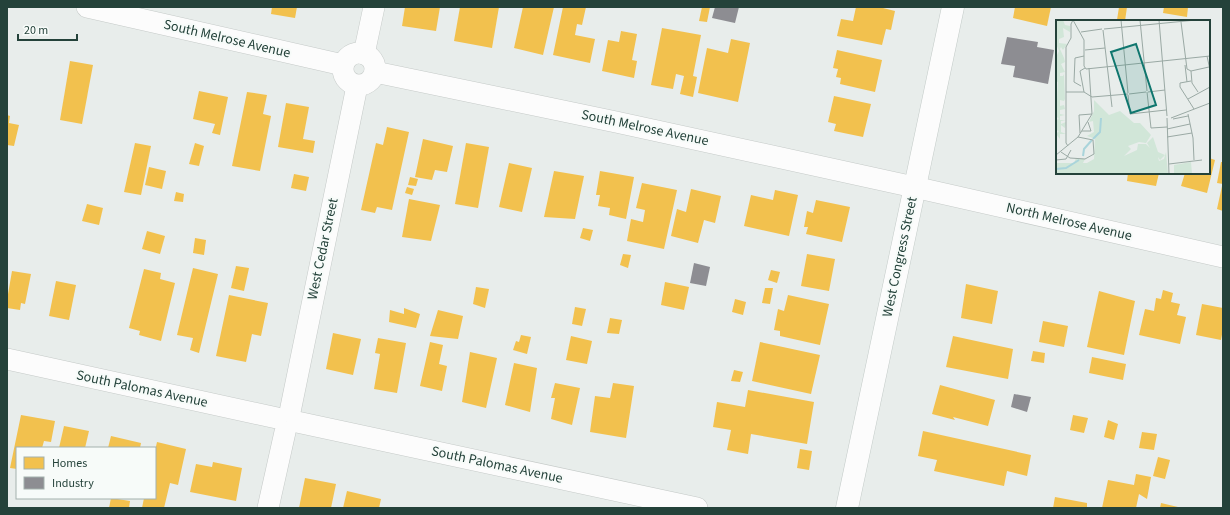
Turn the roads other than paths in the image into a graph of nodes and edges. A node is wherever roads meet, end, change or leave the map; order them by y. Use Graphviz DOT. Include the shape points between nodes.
graph roads {
  1 [pos="87,7"];
  2 [pos="374,7"];
  3 [pos="953,7"];
  4 [pos="364,54"];
  5 [pos="343,65"];
  6 [pos="375,72"];
  7 [pos="357,86"];
  8 [pos="914,186"];
  9 [pos="1223,257"];
  10 [pos="7,359"];
  11 [pos="287,421"];
  12 [pos="268,508"];
  13 [pos="696,508"];
  14 [pos="847,508"];
  1 -- 5 [label="street, South Melrose Avenue"];
  2 -- 4 [label="street"];
  3 -- 8 [label="main road, West Congress Street"];
  4 -- 5 [label="street" via="352,55"];
  4 -- 6 [label="street" via="374,63"];
  5 -- 7 [label="street" via="345,79"];
  6 -- 7 [label="street" via="370,81"];
  6 -- 8 [label="street, South Melrose Avenue"];
  7 -- 11 [label="street, West Cedar Street"];
  8 -- 9 [label="street, North Melrose Avenue"];
  8 -- 14 [label="main road, West Congress Street"];
  10 -- 11 [label="street, South Palomas Avenue"];
  11 -- 12 [label="street, West Cedar Street"];
  11 -- 13 [label="street, South Palomas Avenue"];
}
